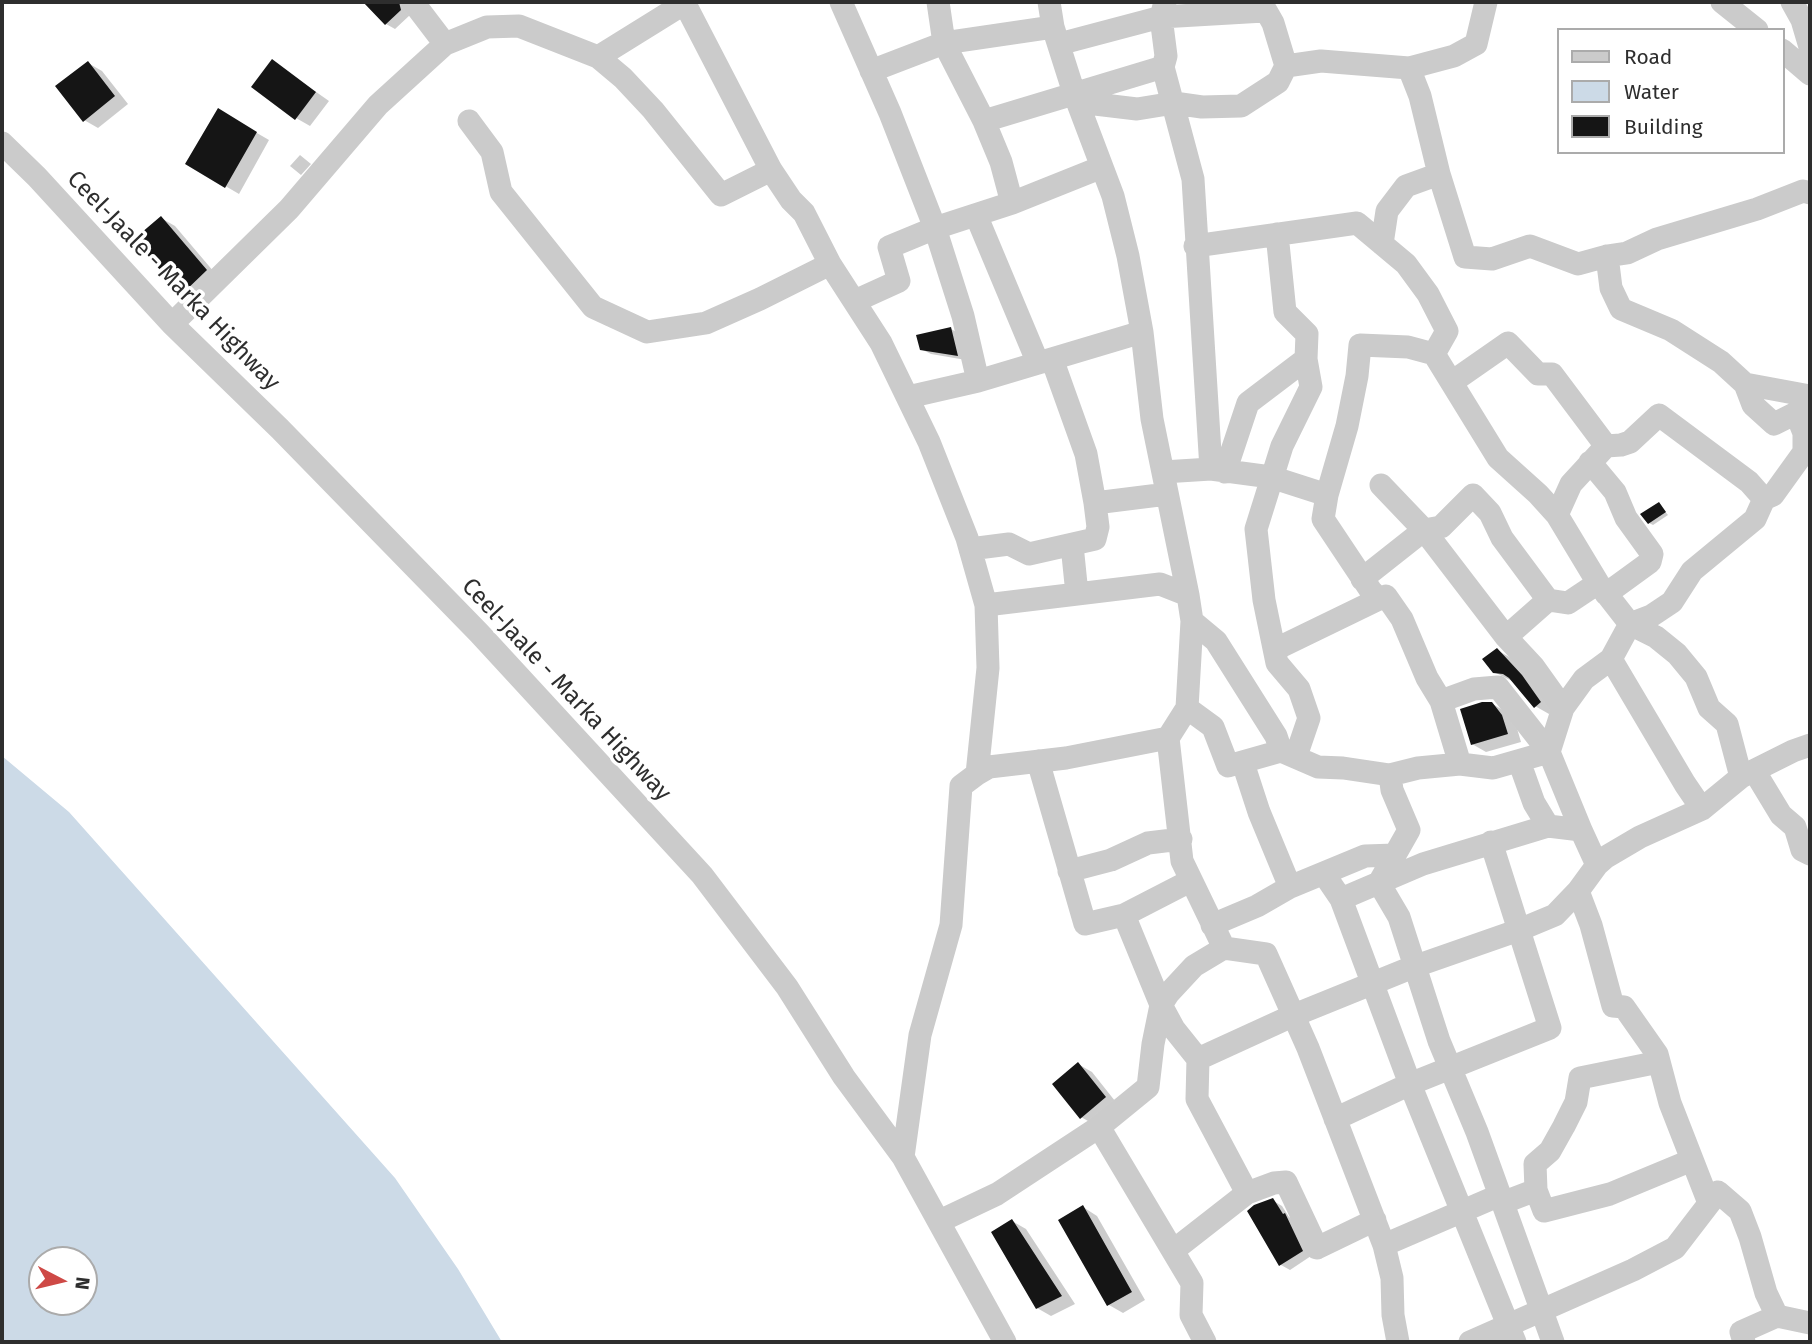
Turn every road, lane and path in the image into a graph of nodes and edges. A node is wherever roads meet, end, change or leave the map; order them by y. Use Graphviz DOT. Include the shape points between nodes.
graph roads {
  1 [pos="413,2"];
  2 [pos="841,2"];
  3 [pos="938,2"];
  4 [pos="1049,2"];
  5 [pos="1486,2"];
  6 [pos="1723,2"];
  7 [pos="1792,2"];
  8 [pos="685,3"];
  9 [pos="1263,6"];
  10 [pos="1163,9"];
  11 [pos="1755,28"];
  12 [pos="1056,35"];
  13 [pos="944,43"];
  14 [pos="445,44"];
  15 [pos="1810,47"];
  16 [pos="1784,53"];
  17 [pos="598,57"];
  18 [pos="1286,66"];
  19 [pos="1163,67"];
  20 [pos="1409,68"];
  21 [pos="871,71"];
  22 [pos="1810,74"];
  23 [pos="1074,93"];
  24 [pos="1174,103"];
  25 [pos="468,121"];
  26 [pos="984,121"];
  27 [pos="2,143"];
  28 [pos="1102,167"];
  29 [pos="771,170"];
  30 [pos="1439,174"];
  31 [pos="1810,193"];
  32 [pos="1012,203"];
  33 [pos="976,215"];
  34 [pos="934,228"];
  35 [pos="1278,234"];
  36 [pos="1382,244"];
  37 [pos="1195,246"];
  38 [pos="1607,256"];
  39 [pos="830,264"];
  40 [pos="855,302"];
  41 [pos="172,324"];
  42 [pos="1142,332"];
  43 [pos="1434,354"];
  44 [pos="1306,359"];
  45 [pos="1045,361"];
  46 [pos="978,382"];
  47 [pos="1452,382"];
  48 [pos="1745,384"];
  49 [pos="908,397"];
  50 [pos="1805,402"];
  51 [pos="1598,454"];
  52 [pos="1218,470"];
  53 [pos="1271,477"];
  54 [pos="1165,483"];
  55 [pos="1381,485"];
  56 [pos="1327,495"];
  57 [pos="1764,499"];
  58 [pos="1094,503"];
  59 [pos="1557,515"];
  60 [pos="1424,530"];
  61 [pos="1072,545"];
  62 [pos="970,549"];
  63 [pos="1363,579"];
  64 [pos="1602,589"];
  65 [pos="1077,594"];
  66 [pos="1188,595"];
  67 [pos="1379,599"];
  68 [pos="1548,600"];
  69 [pos="986,605"];
  70 [pos="1192,621"];
  71 [pos="1630,624"];
  72 [pos="1506,637"];
  73 [pos="1276,656"];
  74 [pos="1611,659"];
  75 [pos="1245,683"];
  76 [pos="1441,701"];
  77 [pos="1186,708"];
  78 [pos="1563,708"];
  79 [pos="1168,738"];
  80 [pos="1810,745"];
  81 [pos="1549,752"];
  82 [pos="1289,754"];
  83 [pos="1038,761"];
  84 [pos="1519,761"];
  85 [pos="1243,763"];
  86 [pos="1460,764"];
  87 [pos="977,774"];
  88 [pos="1390,775"];
  89 [pos="1748,775"];
  90 [pos="1702,809"];
  91 [pos="1548,826"];
  92 [pos="1581,830"];
  93 [pos="1181,839"];
  94 [pos="1491,842"];
  95 [pos="1810,854"];
  96 [pos="1395,855"];
  97 [pos="1597,865"];
  98 [pos="1069,871"];
  99 [pos="1324,874"];
  100 [pos="1190,881"];
  101 [pos="1379,883"];
  102 [pos="1290,887"];
  103 [pos="1578,891"];
  104 [pos="1341,899"];
  105 [pos="1124,915"];
  106 [pos="1212,925"];
  107 [pos="1519,930"];
  108 [pos="1224,948"];
  109 [pos="1413,967"];
  110 [pos="1372,984"];
  111 [pos="1161,1005"];
  112 [pos="1292,1016"];
  113 [pos="1198,1059"];
  114 [pos="1659,1062"];
  115 [pos="1449,1067"];
  116 [pos="1410,1084"];
  117 [pos="1335,1119"];
  118 [pos="1099,1127"];
  119 [pos="903,1157"];
  120 [pos="1692,1160"];
  121 [pos="1536,1190"];
  122 [pos="1247,1193"];
  123 [pos="1501,1199"];
  124 [pos="1709,1203"];
  125 [pos="1462,1212"];
  126 [pos="1375,1220"];
  127 [pos="940,1221"];
  128 [pos="1384,1245"];
  129 [pos="1174,1250"];
  130 [pos="1542,1311"];
  131 [pos="1777,1316"];
  132 [pos="1810,1323"];
  133 [pos="1511,1334"];
  134 [pos="1005,1342"];
  135 [pos="1205,1342"];
  136 [pos="1398,1342"];
  137 [pos="1470,1342"];
  138 [pos="1553,1342"];
  139 [pos="1744,1342"];
  1 -- 14 [label="street"];
  2 -- 21 [label="street"];
  3 -- 13 [label="street"];
  4 -- 12 [label="street"];
  5 -- 20 [label="street" via="1476,44 1454,56"];
  6 -- 11 [label="street"];
  7 -- 15 [label="street"];
  8 -- 17 [label="street"];
  8 -- 29 [label="street"];
  9 -- 10 [label="street"];
  9 -- 18 [label="street"];
  10 -- 12 [label="street"];
  10 -- 19 [label="street"];
  12 -- 13 [label="street"];
  12 -- 23 [label="street"];
  13 -- 21 [label="street"];
  13 -- 26 [label="street"];
  14 -- 17 [label="street" via="488,27 519,26"];
  14 -- 41 [label="street" via="378,105 289,209"];
  16 -- 22 [label="street"];
  17 -- 29 [label="street" via="653,110 721,195"];
  18 -- 20 [label="street" via="1321,61"];
  18 -- 24 [label="street" via="1278,82 1241,106"];
  19 -- 23 [label="street"];
  19 -- 24 [label="street"];
  20 -- 30 [label="street"];
  21 -- 34 [label="street"];
  23 -- 24 [label="street" via="1095,104 1136,110"];
  23 -- 26 [label="street"];
  23 -- 28 [label="street"];
  24 -- 37 [label="street" via="1193,179"];
  25 -- 39 [label="street" via="492,152 501,192 593,307 647,332 706,323"];
  26 -- 32 [label="street"];
  27 -- 41 [label="street, Ceel-Jaale - Marka Highway"];
  28 -- 32 [label="street"];
  28 -- 42 [label="street" via="1128,256"];
  29 -- 39 [label="street" via="804,213"];
  30 -- 36 [label="street" via="1406,186 1387,211"];
  30 -- 38 [label="street" via="1465,257 1492,259 1530,246 1578,264"];
  31 -- 38 [label="street" via="1803,191"];
  32 -- 33 [label="street"];
  33 -- 34 [label="street"];
  33 -- 45 [label="street"];
  34 -- 40 [label="street" via="889,247 899,281"];
  34 -- 46 [label="street" via="963,316"];
  35 -- 36 [label="street" via="1357,223"];
  35 -- 37 [label="street"];
  35 -- 44 [label="street" via="1285,312 1307,334"];
  36 -- 43 [label="street" via="1406,264 1447,331"];
  37 -- 52 [label="street"];
  38 -- 48 [label="street" via="1611,288 1621,309 1671,330 1721,362"];
  39 -- 40 [label="street"];
  40 -- 49 [label="street"];
  41 -- 119 [label="street, Ceel-Jaale - Marka Highway" via="479,633 702,875 787,987 844,1077"];
  42 -- 45 [label="street"];
  42 -- 54 [label="street"];
  43 -- 47 [label="street"];
  43 -- 56 [label="street" via="1408,347 1360,345 1346,426"];
  44 -- 52 [label="street" via="1248,404"];
  44 -- 53 [label="street" via="1311,387"];
  45 -- 46 [label="street"];
  45 -- 58 [label="street" via="1086,454"];
  46 -- 49 [label="street"];
  47 -- 51 [label="street" via="1508,343 1538,374 1552,374"];
  47 -- 59 [label="street" via="1498,458"];
  48 -- 50 [label="street"];
  48 -- 50 [label="street" via="1752,405 1774,424"];
  49 -- 62 [label="street"];
  50 -- 57 [label="street" via="1804,452 1773,495"];
  51 -- 57 [label="street" via="1630,442 1659,415 1749,482"];
  51 -- 59 [label="street" via="1571,484"];
  51 -- 64 [label="street" via="1626,518 1652,554 1650,562"];
  52 -- 53 [label="street"];
  52 -- 54 [label="street"];
  53 -- 56 [label="street"];
  53 -- 73 [label="street" via="1256,529"];
  54 -- 58 [label="street"];
  54 -- 66 [label="street"];
  55 -- 60 [label="street"];
  56 -- 63 [label="street" via="1323,519"];
  57 -- 71 [label="street" via="1755,519 1692,571 1671,603"];
  58 -- 61 [label="street" via="1095,540"];
  59 -- 64 [label="street"];
  60 -- 63 [label="street"];
  60 -- 68 [label="street" via="1441,527 1472,495 1490,513 1502,538"];
  60 -- 72 [label="street"];
  61 -- 62 [label="street" via="1029,554 1009,544"];
  61 -- 65 [label="street"];
  62 -- 69 [label="street"];
  63 -- 67 [label="street"];
  64 -- 68 [label="street" via="1567,603"];
  64 -- 71 [label="street"];
  65 -- 66 [label="street" via="1160,584"];
  65 -- 69 [label="street"];
  66 -- 70 [label="street"];
  67 -- 73 [label="street"];
  67 -- 76 [label="street" via="1386,596 1402,619"];
  68 -- 72 [label="street"];
  69 -- 87 [label="street" via="988,668"];
  70 -- 75 [label="street" via="1216,641"];
  70 -- 77 [label="street"];
  71 -- 74 [label="street"];
  71 -- 89 [label="street" via="1657,637 1696,677 1709,708 1727,724"];
  72 -- 78 [label="street"];
  73 -- 75 [label="street"];
  73 -- 82 [label="street" via="1299,689 1309,718"];
  74 -- 78 [label="street" via="1584,679"];
  74 -- 90 [label="street"];
  75 -- 82 [label="street"];
  76 -- 81 [label="street" via="1474,689 1498,687"];
  76 -- 86 [label="street"];
  77 -- 79 [label="street"];
  77 -- 85 [label="street" via="1213,727 1228,766"];
  78 -- 81 [label="street"];
  79 -- 83 [label="street"];
  79 -- 93 [label="street"];
  80 -- 89 [label="street"];
  81 -- 84 [label="street"];
  81 -- 92 [label="street"];
  82 -- 85 [label="street"];
  82 -- 88 [label="street" via="1318,767"];
  83 -- 87 [label="street"];
  83 -- 98 [label="street"];
  84 -- 86 [label="street" via="1493,768"];
  84 -- 91 [label="street"];
  85 -- 102 [label="street"];
  86 -- 88 [label="street"];
  87 -- 119 [label="street" via="961,786 951,925 920,1035"];
  88 -- 96 [label="street" via="1409,830"];
  89 -- 90 [label="street"];
  89 -- 95 [label="street" via="1795,827 1802,850"];
  90 -- 97 [label="street" via="1640,837"];
  91 -- 92 [label="street"];
  91 -- 94 [label="street"];
  92 -- 97 [label="street"];
  93 -- 98 [label="street" via="1148,843 1111,860"];
  93 -- 100 [label="street" via="1182,861"];
  94 -- 101 [label="street"];
  94 -- 107 [label="street"];
  96 -- 99 [label="street" via="1365,856"];
  96 -- 101 [label="street"];
  97 -- 103 [label="street"];
  98 -- 105 [label="street" via="1085,924"];
  99 -- 102 [label="street"];
  99 -- 104 [label="street"];
  100 -- 105 [label="street"];
  100 -- 106 [label="street"];
  101 -- 104 [label="street"];
  101 -- 109 [label="street" via="1399,917"];
  102 -- 106 [label="street"];
  103 -- 107 [label="street" via="1555,915"];
  103 -- 114 [label="street" via="1613,1006 1624,1007"];
  104 -- 110 [label="street"];
  105 -- 111 [label="street"];
  106 -- 108 [label="street"];
  107 -- 109 [label="street"];
  107 -- 115 [label="street" via="1550,1028"];
  108 -- 111 [label="street" via="1194,967"];
  108 -- 112 [label="street" via="1266,954"];
  109 -- 110 [label="street"];
  109 -- 115 [label="street"];
  110 -- 112 [label="street"];
  110 -- 116 [label="street"];
  111 -- 113 [label="street"];
  111 -- 118 [label="street" via="1148,1087"];
  112 -- 113 [label="street"];
  112 -- 117 [label="street"];
  113 -- 122 [label="street" via="1197,1099"];
  114 -- 120 [label="street"];
  114 -- 121 [label="street" via="1580,1078 1576,1102 1564,1126 1550,1151 1535,1164"];
  115 -- 116 [label="street"];
  115 -- 123 [label="street"];
  116 -- 117 [label="street"];
  116 -- 125 [label="street"];
  117 -- 126 [label="street"];
  118 -- 127 [label="street" via="997,1194"];
  118 -- 129 [label="street"];
  119 -- 127 [label="street, Ceel-Jaale - Marka Highway"];
  120 -- 121 [label="street" via="1610,1194 1544,1210"];
  120 -- 124 [label="street"];
  121 -- 123 [label="street"];
  122 -- 126 [label="street" via="1286,1182 1317,1248"];
  122 -- 129 [label="street"];
  123 -- 125 [label="street"];
  123 -- 130 [label="street"];
  124 -- 130 [label="street" via="1675,1248"];
  124 -- 131 [label="street" via="1718,1192 1740,1211"];
  125 -- 128 [label="street"];
  125 -- 133 [label="street"];
  126 -- 128 [label="street"];
  127 -- 134 [label="street, Ceel-Jaale - Marka Highway"];
  128 -- 136 [label="street"];
  129 -- 135 [label="street" via="1192,1283 1191,1315"];
  130 -- 133 [label="street"];
  130 -- 138 [label="street"];
  131 -- 132 [label="street"];
  131 -- 139 [label="street" via="1741,1332"];
  133 -- 137 [label="street"];
}
